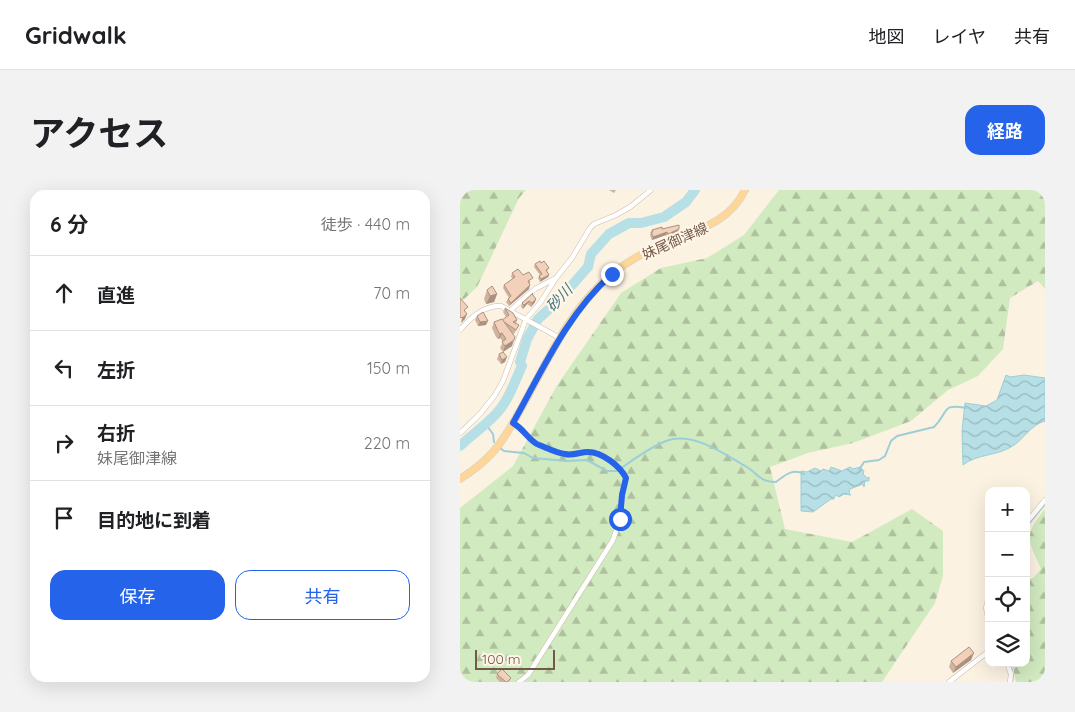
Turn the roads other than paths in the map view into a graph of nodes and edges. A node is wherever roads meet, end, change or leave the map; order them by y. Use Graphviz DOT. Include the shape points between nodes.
graph roads {
  1 [pos="651,190"];
  2 [pos="744,190"];
  3 [pos="556,278"];
  4 [pos="511,310"];
  5 [pos="527,320"];
  6 [pos="460,330"];
  7 [pos="560,338"];
  8 [pos="513,423"];
  9 [pos="460,433"];
  10 [pos="460,479"];
  11 [pos="1045,500"];
  12 [pos="1030,519"];
  13 [pos="985,655"];
  14 [pos="1008,667"];
  15 [pos="519,682"];
  16 [pos="949,682"];
  17 [pos="1010,682"];
  1 -- 3 [label="street" via="630,207 594,224"];
  2 -- 7 [label="main road, 妹尾御津線" via="734,208 719,221 661,245 612,274 590,296"];
  3 -- 4 [label="street" via="535,289"];
  3 -- 5 [label="street"];
  4 -- 5 [label="street"];
  4 -- 6 [label="street" via="496,306 473,317"];
  5 -- 7 [label="street"];
  5 -- 9 [label="street" via="495,395"];
  7 -- 8 [label="main road, 妹尾御津線"];
  8 -- 10 [label="main road, 妹尾御津線" via="492,453"];
  8 -- 15 [label="street" via="538,445 572,455 593,452 620,469 626,478 620,519 613,540 528,675"];
  11 -- 12 [label="street"];
  13 -- 16 [label="street"];
  14 -- 17 [label="street"];
}
